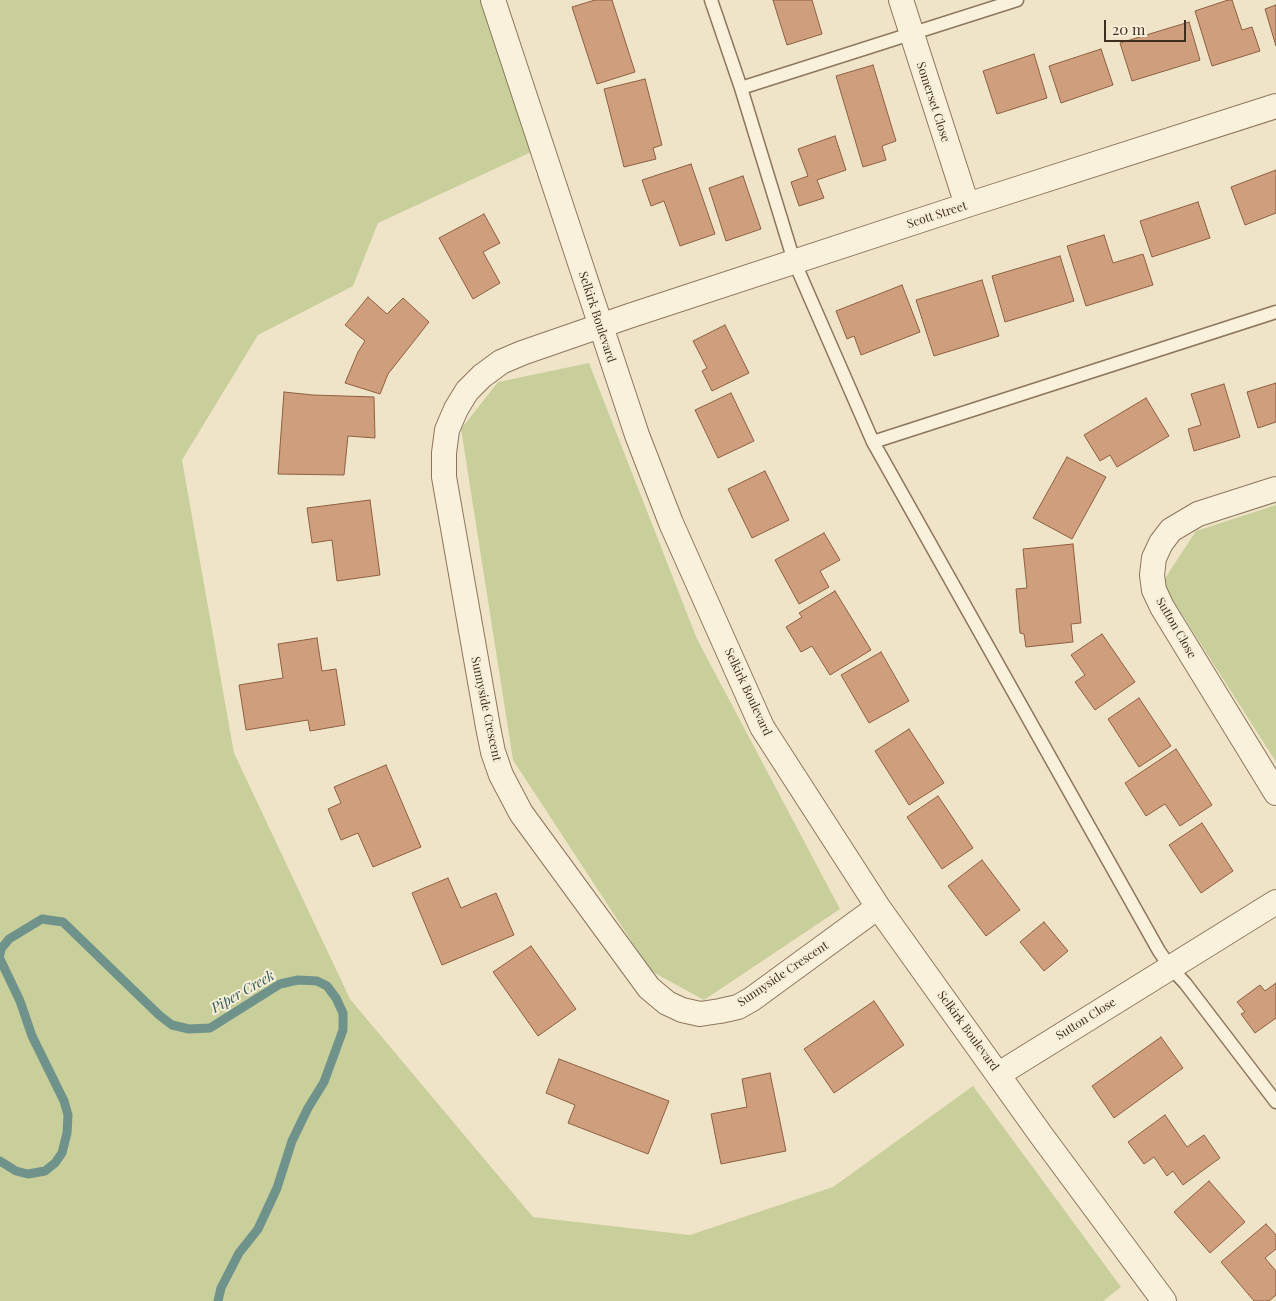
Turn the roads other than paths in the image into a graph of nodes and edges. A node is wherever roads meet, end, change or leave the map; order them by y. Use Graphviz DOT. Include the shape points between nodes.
graph roads {
  1 [pos="493,0"];
  2 [pos="711,0"];
  3 [pos="900,0"];
  4 [pos="1017,0"];
  5 [pos="911,34"];
  6 [pos="741,88"];
  7 [pos="1276,106"];
  8 [pos="967,205"];
  9 [pos="794,261"];
  10 [pos="1276,312"];
  11 [pos="599,326"];
  12 [pos="873,442"];
  13 [pos="1276,488"];
  14 [pos="1276,793"];
  15 [pos="1276,902"];
  16 [pos="878,907"];
  17 [pos="1170,967"];
  18 [pos="999,1074"];
  19 [pos="1276,1102"];
  20 [pos="1164,1301"];
  1 -- 11 [label="street, Selkirk Boulevard"];
  2 -- 6 [label="lane"];
  3 -- 5 [label="street, Somerset Close"];
  4 -- 5 [label="lane"];
  5 -- 6 [label="lane"];
  5 -- 8 [label="street, Somerset Close"];
  6 -- 9 [label="lane"];
  7 -- 8 [label="street, Scott Street"];
  8 -- 9 [label="street, Scott Street"];
  9 -- 11 [label="street, Scott Street"];
  9 -- 12 [label="lane"];
  10 -- 12 [label="lane"];
  11 -- 16 [label="street, Selkirk Boulevard" via="671,523 762,726"];
  11 -- 16 [label="street, Sunnyside Crescent" via="522,353 495,367 467,391 447,430 444,477 488,727 496,760 510,795 649,988 682,1010 700,1014 738,1007"];
  12 -- 17 [label="lane" via="1158,951"];
  13 -- 14 [label="street, Sutton Close" via="1198,514 1171,530 1154,558 1152,575 1154,590 1162,607"];
  15 -- 17 [label="street, Sutton Close"];
  16 -- 18 [label="street, Selkirk Boulevard"];
  17 -- 18 [label="street, Sutton Close"];
  17 -- 19 [label="lane"];
  18 -- 20 [label="street, Selkirk Boulevard"];
}
